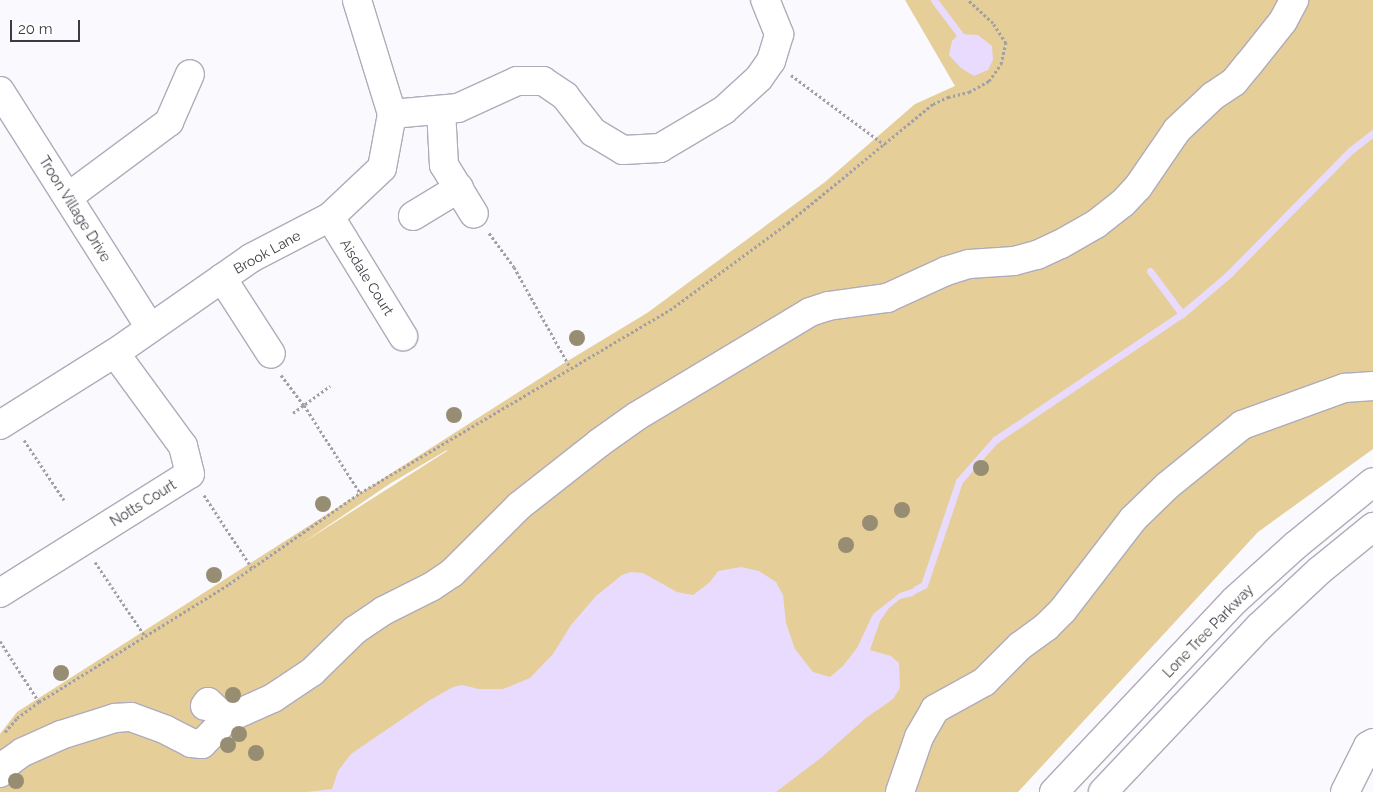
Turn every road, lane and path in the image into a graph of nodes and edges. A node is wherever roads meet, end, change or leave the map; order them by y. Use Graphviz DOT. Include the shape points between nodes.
graph roads {
  1 [pos="357,0"];
  2 [pos="765,0"];
  3 [pos="968,0"];
  4 [pos="1294,0"];
  5 [pos="772,61"];
  6 [pos="190,74"];
  7 [pos="0,91"];
  8 [pos="441,110"];
  9 [pos="392,114"];
  10 [pos="885,145"];
  11 [pos="459,188"];
  12 [pos="68,197"];
  13 [pos="474,214"];
  14 [pos="413,216"];
  15 [pos="330,217"];
  16 [pos="222,278"];
  17 [pos="150,327"];
  18 [pos="403,336"];
  19 [pos="114,353"];
  20 [pos="271,354"];
  21 [pos="570,367"];
  22 [pos="330,386"];
  23 [pos="1373,386"];
  24 [pos="304,405"];
  25 [pos="293,413"];
  26 [pos="5,422"];
  27 [pos="190,474"];
  28 [pos="1373,482"];
  29 [pos="360,493"];
  30 [pos="64,500"];
  31 [pos="1373,528"];
  32 [pos="83,541"];
  33 [pos="252,568"];
  34 [pos="0,593"];
  35 [pos="145,636"];
  36 [pos="0,641"];
  37 [pos="39,702"];
  38 [pos="0,738"];
  39 [pos="1373,742"];
  40 [pos="0,773"];
  41 [pos="900,792"];
  42 [pos="1054,792"];
  43 [pos="1103,792"];
  44 [pos="1345,792"];
  1 -- 9 [label="street, Brook Lane"];
  2 -- 5 [label="street" via="778,34"];
  3 -- 10 [label="path" via="993,22 1006,43 1001,64 989,81 969,92 933,104"];
  4 -- 40 [label="street" via="1283,21 1234,82 1213,96 1177,130 1138,187 1096,224 1037,255 1014,261 969,264 887,298 828,306 810,312 637,416 519,506 452,573 362,625 292,687 247,711 216,712 203,743 190,743 132,717 101,721 23,752"];
  5 -- 8 [label="street" via="759,78 724,110 660,148 623,150 593,132 565,96 542,81 517,81 458,108"];
  5 -- 10 [label="path"];
  6 -- 12 [label="street" via="169,122"];
  7 -- 12 [label="street, Troon Village Drive"];
  8 -- 9 [label="street"];
  8 -- 11 [label="street" via="444,164"];
  9 -- 15 [label="street, Brook Lane" via="382,168"];
  10 -- 21 [label="path" via="788,223 674,307"];
  11 -- 13 [label="street"];
  11 -- 14 [label="street"];
  12 -- 17 [label="street, Troon Village Drive"];
  13 -- 21 [label="path" via="514,267"];
  15 -- 16 [label="street, Brook Lane" via="251,258"];
  15 -- 18 [label="street, Aisdale Court"];
  16 -- 17 [label="street, Brook Lane"];
  16 -- 20 [label="street"];
  17 -- 19 [label="street, Brook Lane"];
  19 -- 26 [label="street, Brook Lane"];
  19 -- 27 [label="street, Notts Court" via="183,446"];
  20 -- 24 [label="path" via="275,368"];
  21 -- 29 [label="path"];
  22 -- 24 [label="path"];
  23 -- 41 [label="street" via="1344,388 1242,425 1167,486 1133,519 1063,610 1046,627 1020,646 984,682 935,709 919,737"];
  24 -- 25 [label="path"];
  24 -- 29 [label="path"];
  26 -- 30 [label="path"];
  27 -- 32 [label="street, Notts Court"];
  27 -- 33 [label="path"];
  28 -- 42 [label="street, Lone Tree Parkway" via="1296,545 1234,602"];
  29 -- 33 [label="path"];
  31 -- 43 [label="street" via="1319,571 1259,627"];
  32 -- 34 [label="street, Notts Court"];
  32 -- 35 [label="path"];
  33 -- 35 [label="path"];
  35 -- 37 [label="path"];
  36 -- 37 [label="path"];
  37 -- 38 [label="path" via="17,718"];
  39 -- 44 [label="street"];
}
